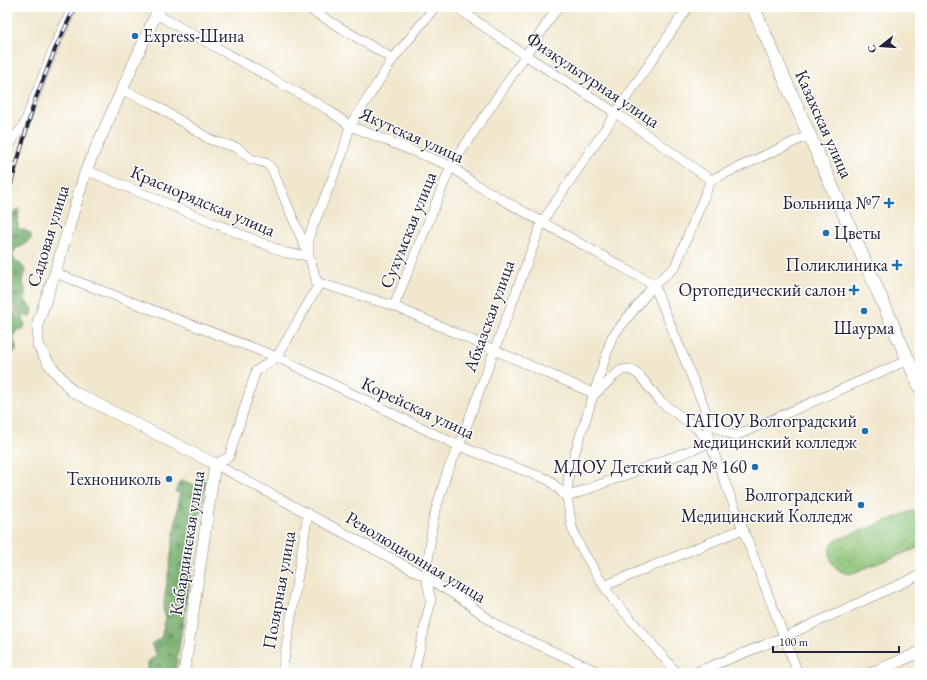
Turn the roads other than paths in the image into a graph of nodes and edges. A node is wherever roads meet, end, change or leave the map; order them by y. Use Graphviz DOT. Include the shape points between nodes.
graph roads {
  1 [pos="73,7"];
  2 [pos="306,7"];
  3 [pos="435,7"];
  4 [pos="456,7"];
  5 [pos="558,7"];
  6 [pos="688,7"];
  7 [pos="753,7"];
  8 [pos="159,11"];
  9 [pos="525,55"];
  10 [pos="393,59"];
  11 [pos="122,90"];
  12 [pos="616,113"];
  13 [pos="350,126"];
  14 [pos="809,135"];
  15 [pos="7,152"];
  16 [pos="451,166"];
  17 [pos="86,170"];
  18 [pos="711,180"];
  19 [pos="542,222"];
  20 [pos="309,256"];
  21 [pos="56,273"];
  22 [pos="316,282"];
  23 [pos="654,285"];
  24 [pos="394,306"];
  25 [pos="493,350"];
  26 [pos="277,357"];
  27 [pos="908,360"];
  28 [pos="920,387"];
  29 [pos="595,394"];
  30 [pos="706,416"];
  31 [pos="710,443"];
  32 [pos="459,446"];
  33 [pos="215,464"];
  34 [pos="567,497"];
  35 [pos="308,513"];
  36 [pos="743,529"];
  37 [pos="920,575"];
  38 [pos="426,577"];
  39 [pos="604,586"];
  40 [pos="784,637"];
  41 [pos="920,652"];
  42 [pos="184,673"];
  43 [pos="282,673"];
  44 [pos="414,673"];
  45 [pos="601,673"];
  46 [pos="677,673"];
  47 [pos="694,673"];
  48 [pos="798,673"];
  49 [pos="872,673"];
  1 -- 15 [label="street" via="23,127 14,137"];
  2 -- 10 [label="street"];
  3 -- 10 [label="street"];
  4 -- 9 [label="street, Физкультурная улица"];
  5 -- 9 [label="street, Сухумская улица"];
  6 -- 12 [label="street, Абхазская улица"];
  7 -- 14 [label="main road, Казахская улица"];
  8 -- 11 [label="street, Садовая улица"];
  8 -- 13 [label="street, Якутская улица" via="327,109"];
  9 -- 12 [label="street, Физкультурная улица"];
  9 -- 16 [label="street, Сухумская улица"];
  10 -- 13 [label="street"];
  11 -- 17 [label="street, Садовая улица"];
  11 -- 20 [label="street" via="152,103 211,140 230,144 252,159 266,163 272,169"];
  12 -- 18 [label="street, Физкультурная улица"];
  12 -- 19 [label="street, Абхазская улица"];
  13 -- 16 [label="street, Якутская улица"];
  13 -- 20 [label="street" via="342,155 309,236"];
  14 -- 18 [label="street"];
  14 -- 27 [label="main road, Казахская улица"];
  16 -- 19 [label="street, Якутская улица" via="473,183"];
  16 -- 24 [label="street, Сухумская улица"];
  17 -- 20 [label="street, Краснорядская улица" via="286,253"];
  17 -- 21 [label="street, Садовая улица"];
  18 -- 23 [label="street" via="675,267"];
  19 -- 23 [label="street, Якутская улица"];
  19 -- 25 [label="street, Абхазская улица"];
  20 -- 22 [label="street"];
  21 -- 26 [label="street, Корейская улица"];
  21 -- 33 [label="street, Садовая улица" via="38,322 38,345 49,364 72,391"];
  22 -- 24 [label="street"];
  22 -- 26 [label="street, Кабардинская улица" via="318,286"];
  23 -- 29 [label="street" via="612,337"];
  23 -- 30 [label="street"];
  24 -- 25 [label="street"];
  25 -- 29 [label="street"];
  25 -- 32 [label="street, Абхазская улица"];
  26 -- 32 [label="street, Корейская улица"];
  26 -- 33 [label="street, Кабардинская улица" via="256,371 229,457"];
  27 -- 28 [label="main road, Казахская улица"];
  27 -- 30 [label="street" via="735,436 712,425"];
  29 -- 31 [label="street" via="622,370 630,369 639,375 661,402 696,427"];
  29 -- 34 [label="street" via="569,471"];
  30 -- 31 [label="street"];
  31 -- 34 [label="street"];
  31 -- 36 [label="street"];
  32 -- 34 [label="street, Корейская улица" via="549,480"];
  32 -- 38 [label="street, Абхазская улица" via="447,472 433,520"];
  33 -- 35 [label="street, Революционная улица"];
  33 -- 42 [label="street, Кабардинская улица"];
  34 -- 39 [label="street" via="572,527 578,543"];
  35 -- 38 [label="street, Революционная улица"];
  35 -- 43 [label="street, Полярная улица"];
  36 -- 39 [label="street"];
  36 -- 40 [label="street"];
  37 -- 40 [label="street"];
  38 -- 44 [label="street, Абхазская улица" via="431,600"];
  38 -- 45 [label="street, Революционная улица" via="499,627"];
  39 -- 46 [label="street"];
  40 -- 47 [label="street"];
  40 -- 48 [label="street"];
  41 -- 49 [label="street"];
}
